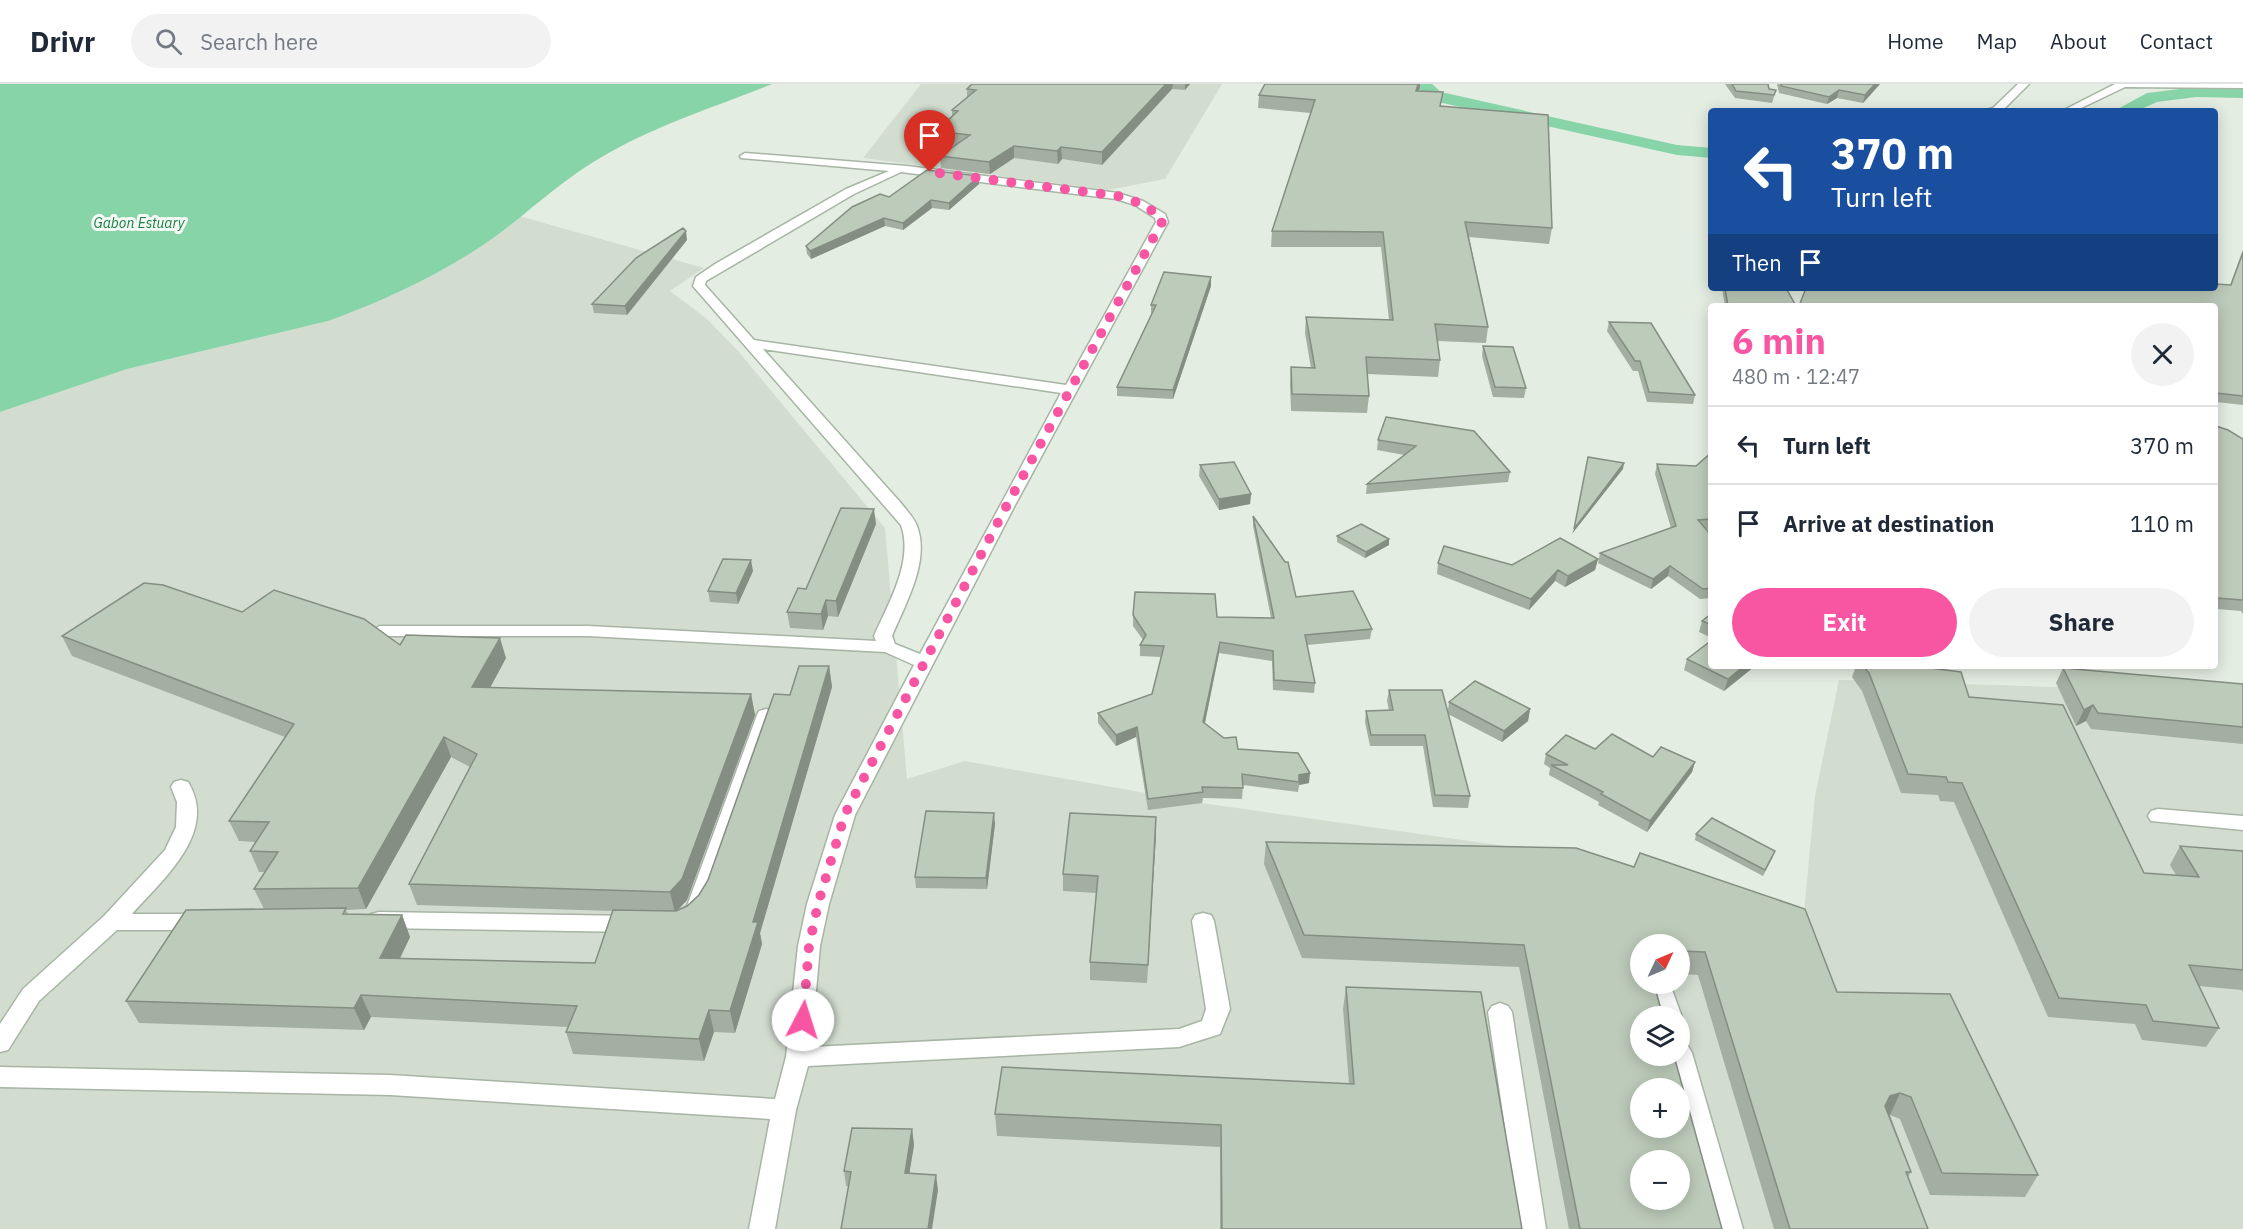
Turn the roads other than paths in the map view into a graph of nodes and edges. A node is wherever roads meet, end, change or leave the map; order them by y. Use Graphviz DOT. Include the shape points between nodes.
graph roads {
  1 [pos="2024,84"];
  2 [pos="2243,85"];
  3 [pos="2095,86"];
  4 [pos="2112,89"];
  5 [pos="1999,108"];
  6 [pos="2073,108"];
  7 [pos="745,156"];
  8 [pos="907,169"];
  9 [pos="749,343"];
  10 [pos="1071,390"];
  11 [pos="380,631"];
  12 [pos="888,647"];
  13 [pos="924,663"];
  14 [pos="766,715"];
  15 [pos="181,786"];
  16 [pos="2158,816"];
  17 [pos="2243,823"];
  18 [pos="359,920"];
  19 [pos="218,921"];
  20 [pos="1203,921"];
  21 [pos="112,922"];
  22 [pos="651,924"];
  23 [pos="681,924"];
  24 [pos="1500,1012"];
  25 [pos="0,1043"];
  26 [pos="798,1057"];
  27 [pos="1684,1066"];
  28 [pos="0,1077"];
  29 [pos="784,1110"];
  30 [pos="762,1229"];
  31 [pos="1533,1229"];
  32 [pos="1730,1229"];
  1 -- 5 [label="street"];
  2 -- 4 [label="street" via="2124,84"];
  3 -- 4 [label="street"];
  4 -- 6 [label="street"];
  7 -- 8 [label="street"];
  8 -- 9 [label="street" via="848,191 700,280 699,286"];
  8 -- 10 [label="street" via="1118,196 1161,216 1162,222"];
  9 -- 10 [label="street"];
  9 -- 12 [label="street" via="894,505 910,528 913,548 909,568 883,636"];
  10 -- 13 [label="street"];
  11 -- 12 [label="street" via="588,631"];
  12 -- 13 [label="street"];
  13 -- 26 [label="street" via="845,814 809,946"];
  14 -- 23 [label="street" via="700,901"];
  15 -- 21 [label="street" via="187,802 186,827 173,854"];
  16 -- 17 [label="street"];
  18 -- 22 [label="street"];
  19 -- 21 [label="street"];
  20 -- 26 [label="street" via="1218,1009 1212,1027 1179,1038"];
  21 -- 25 [label="street" via="31,995"];
  24 -- 31 [label="street"];
  26 -- 29 [label="street"];
  27 -- 32 [label="street"];
  28 -- 29 [label="street" via="390,1085"];
  29 -- 30 [label="street"];
}
